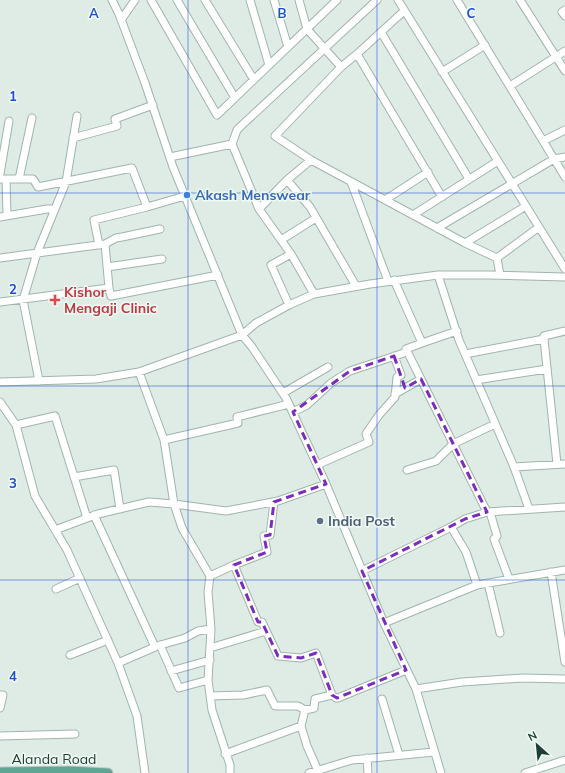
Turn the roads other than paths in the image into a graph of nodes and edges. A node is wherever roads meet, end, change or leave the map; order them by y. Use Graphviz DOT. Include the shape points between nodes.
graph roads {
  1 [pos="112,0"];
  2 [pos="135,0"];
  3 [pos="151,0"];
  4 [pos="177,0"];
  5 [pos="205,0"];
  6 [pos="250,0"];
  7 [pos="274,0"];
  8 [pos="300,0"];
  9 [pos="337,0"];
  10 [pos="377,0"];
  11 [pos="398,0"];
  12 [pos="457,0"];
  13 [pos="520,0"];
  14 [pos="330,3"];
  15 [pos="565,10"];
  16 [pos="404,11"];
  17 [pos="565,16"];
  18 [pos="121,20"];
  19 [pos="307,29"];
  20 [pos="381,32"];
  21 [pos="485,45"];
  22 [pos="288,48"];
  23 [pos="324,48"];
  24 [pos="565,51"];
  25 [pos="357,54"];
  26 [pos="556,57"];
  27 [pos="269,65"];
  28 [pos="341,67"];
  29 [pos="442,72"];
  30 [pos="565,72"];
  31 [pos="254,80"];
  32 [pos="510,86"];
  33 [pos="236,98"];
  34 [pos="153,105"];
  35 [pos="77,116"];
  36 [pos="32,118"];
  37 [pos="9,121"];
  38 [pos="565,130"];
  39 [pos="73,138"];
  40 [pos="543,141"];
  41 [pos="232,144"];
  42 [pos="170,157"];
  43 [pos="565,157"];
  44 [pos="554,159"];
  45 [pos="311,160"];
  46 [pos="498,161"];
  47 [pos="428,172"];
  48 [pos="2,177"];
  49 [pos="565,177"];
  50 [pos="19,179"];
  51 [pos="469,179"];
  52 [pos="287,180"];
  53 [pos="66,182"];
  54 [pos="351,182"];
  55 [pos="511,183"];
  56 [pos="185,196"];
  57 [pos="442,196"];
  58 [pos="385,200"];
  59 [pos="526,206"];
  60 [pos="147,207"];
  61 [pos="55,209"];
  62 [pos="259,209"];
  63 [pos="413,215"];
  64 [pos="4,216"];
  65 [pos="316,218"];
  66 [pos="436,228"];
  67 [pos="539,228"];
  68 [pos="160,229"];
  69 [pos="281,240"];
  70 [pos="465,243"];
  71 [pos="102,245"];
  72 [pos="37,253"];
  73 [pos="291,254"];
  74 [pos="0,258"];
  75 [pos="497,258"];
  76 [pos="162,259"];
  77 [pos="107,267"];
  78 [pos="565,269"];
  79 [pos="438,275"];
  80 [pos="500,275"];
  81 [pos="218,276"];
  82 [pos="565,278"];
  83 [pos="391,281"];
  84 [pos="356,286"];
  85 [pos="109,288"];
  86 [pos="314,294"];
  87 [pos="23,300"];
  88 [pos="0,302"];
  89 [pos="288,305"];
  90 [pos="457,331"];
  91 [pos="565,331"];
  92 [pos="242,335"];
  93 [pos="544,339"];
  94 [pos="422,343"];
  95 [pos="407,352"];
  96 [pos="465,354"];
  97 [pos="394,356"];
  98 [pos="328,367"];
  99 [pos="547,369"];
  100 [pos="140,372"];
  101 [pos="421,379"];
  102 [pos="476,380"];
  103 [pos="39,381"];
  104 [pos="0,382"];
  105 [pos="283,393"];
  106 [pos="395,394"];
  107 [pos="0,402"];
  108 [pos="289,404"];
  109 [pos="293,412"];
  110 [pos="495,424"];
  111 [pos="16,425"];
  112 [pos="164,440"];
  113 [pos="453,444"];
  114 [pos="557,464"];
  115 [pos="565,464"];
  116 [pos="317,465"];
  117 [pos="514,467"];
  118 [pos="407,470"];
  119 [pos="74,477"];
  120 [pos="326,484"];
  121 [pos="274,502"];
  122 [pos="174,504"];
  123 [pos="565,507"];
  124 [pos="120,509"];
  125 [pos="529,509"];
  126 [pos="488,512"];
  127 [pos="94,515"];
  128 [pos="87,518"];
  129 [pos="451,528"];
  130 [pos="55,530"];
  131 [pos="234,565"];
  132 [pos="565,570"];
  133 [pos="362,571"];
  134 [pos="551,572"];
  135 [pos="210,576"];
  136 [pos="80,578"];
  137 [pos="509,579"];
  138 [pos="488,583"];
  139 [pos="477,585"];
  140 [pos="56,589"];
  141 [pos="384,623"];
  142 [pos="212,628"];
  143 [pos="266,631"];
  144 [pos="500,633"];
  145 [pos="108,640"];
  146 [pos="158,646"];
  147 [pos="210,648"];
  148 [pos="70,655"];
  149 [pos="210,660"];
  150 [pos="565,662"];
  151 [pos="118,663"];
  152 [pos="406,670"];
  153 [pos="171,671"];
  154 [pos="565,679"];
  155 [pos="208,680"];
  156 [pos="416,689"];
  157 [pos="0,695"];
  158 [pos="332,695"];
  159 [pos="210,696"];
  160 [pos="382,699"];
  161 [pos="0,708"];
  162 [pos="305,710"];
  163 [pos="301,726"];
  164 [pos="75,734"];
  165 [pos="0,736"];
  166 [pos="434,752"];
  167 [pos="225,754"];
  168 [pos="399,755"];
  169 [pos="367,758"];
  170 [pos="565,760"];
  171 [pos="0,772"];
  172 [pos="318,772"];
  173 [pos="102,773"];
  174 [pos="108,773"];
  175 [pos="145,773"];
  176 [pos="230,773"];
  177 [pos="309,773"];
  178 [pos="368,773"];
  179 [pos="441,773"];
  180 [pos="525,773"];
  1 -- 18 [label="street"];
  2 -- 18 [label="street"];
  3 -- 33 [label="street" via="217,115"];
  4 -- 33 [label="street"];
  5 -- 31 [label="street"];
  6 -- 27 [label="street"];
  7 -- 22 [label="street"];
  8 -- 19 [label="street"];
  9 -- 14 [label="street"];
  10 -- 23 [label="street"];
  11 -- 16 [label="street"];
  12 -- 21 [label="street"];
  13 -- 26 [label="street"];
  14 -- 19 [label="street"];
  15 -- 17 [label="street" via="562,12"];
  16 -- 20 [label="street"];
  16 -- 29 [label="street"];
  18 -- 34 [label="street"];
  19 -- 22 [label="street"];
  19 -- 23 [label="street"];
  20 -- 25 [label="street"];
  20 -- 51 [label="street"];
  21 -- 29 [label="street"];
  21 -- 32 [label="street"];
  22 -- 27 [label="street"];
  23 -- 28 [label="street"];
  23 -- 41 [label="street" via="238,129"];
  24 -- 26 [label="street"];
  25 -- 28 [label="street"];
  25 -- 47 [label="street"];
  26 -- 30 [label="street"];
  26 -- 32 [label="street"];
  27 -- 31 [label="street"];
  28 -- 45 [label="street" via="275,136"];
  29 -- 46 [label="street"];
  31 -- 33 [label="street"];
  32 -- 40 [label="street"];
  34 -- 39 [label="street" via="115,118 117,126"];
  34 -- 42 [label="street"];
  35 -- 39 [label="street"];
  36 -- 50 [label="street"];
  37 -- 48 [label="street"];
  38 -- 40 [label="street"];
  39 -- 53 [label="street"];
  40 -- 44 [label="street"];
  41 -- 42 [label="street"];
  41 -- 62 [label="street"];
  42 -- 56 [label="street"];
  43 -- 44 [label="street"];
  44 -- 49 [label="street"];
  44 -- 55 [label="street"];
  45 -- 52 [label="street"];
  45 -- 54 [label="street"];
  46 -- 51 [label="street"];
  46 -- 55 [label="street"];
  47 -- 57 [label="street"];
  47 -- 58 [label="street"];
  48 -- 50 [label="street"];
  48 -- 64 [label="street"];
  50 -- 53 [label="street" via="33,180 38,187"];
  51 -- 57 [label="street"];
  52 -- 62 [label="street"];
  52 -- 65 [label="street"];
  53 -- 60 [label="street" via="132,168"];
  53 -- 61 [label="street"];
  54 -- 58 [label="street"];
  54 -- 83 [label="street"];
  55 -- 59 [label="street"];
  55 -- 66 [label="street"];
  56 -- 60 [label="street"];
  56 -- 81 [label="street"];
  57 -- 63 [label="street"];
  58 -- 63 [label="street"];
  59 -- 67 [label="street"];
  59 -- 70 [label="street"];
  60 -- 71 [label="street" via="94,220"];
  61 -- 64 [label="street"];
  61 -- 72 [label="street"];
  62 -- 69 [label="street"];
  63 -- 66 [label="street"];
  65 -- 69 [label="street"];
  65 -- 84 [label="street"];
  66 -- 70 [label="street"];
  67 -- 75 [label="street"];
  67 -- 78 [label="street"];
  68 -- 71 [label="street" via="122,236"];
  69 -- 73 [label="street"];
  70 -- 75 [label="street"];
  71 -- 72 [label="street"];
  71 -- 77 [label="street"];
  72 -- 74 [label="street"];
  72 -- 87 [label="street"];
  73 -- 86 [label="street"];
  73 -- 89 [label="street" via="271,265"];
  75 -- 80 [label="street"];
  76 -- 77 [label="street"];
  77 -- 85 [label="street"];
  79 -- 80 [label="street"];
  79 -- 83 [label="street"];
  79 -- 90 [label="street"];
  80 -- 82 [label="street"];
  81 -- 85 [label="street" via="111,296"];
  81 -- 92 [label="street"];
  83 -- 84 [label="street"];
  83 -- 94 [label="street"];
  84 -- 86 [label="street"];
  85 -- 87 [label="street"];
  86 -- 89 [label="street"];
  87 -- 88 [label="street"];
  87 -- 103 [label="street"];
  89 -- 92 [label="street" via="256,323"];
  90 -- 94 [label="street"];
  90 -- 96 [label="street"];
  91 -- 93 [label="street" via="544,336"];
  92 -- 100 [label="street"];
  92 -- 105 [label="street"];
  93 -- 96 [label="street"];
  93 -- 99 [label="street"];
  94 -- 95 [label="street" via="406,349"];
  95 -- 97 [label="street"];
  95 -- 101 [label="street"];
  96 -- 102 [label="street"];
  97 -- 106 [label="street" via="401,376 397,377"];
  97 -- 109 [label="street" via="350,371"];
  98 -- 105 [label="street"];
  99 -- 102 [label="street"];
  99 -- 114 [label="street"];
  100 -- 103 [label="street" via="96,379"];
  100 -- 112 [label="street"];
  101 -- 106 [label="street"];
  101 -- 113 [label="street"];
  102 -- 110 [label="street"];
  103 -- 104 [label="street"];
  105 -- 108 [label="street"];
  106 -- 116 [label="street" via="366,434 369,442"];
  107 -- 111 [label="street"];
  108 -- 109 [label="street"];
  108 -- 112 [label="street" via="237,417 238,424"];
  109 -- 116 [label="street"];
  110 -- 113 [label="street"];
  110 -- 117 [label="street"];
  111 -- 119 [label="street" via="55,416"];
  111 -- 130 [label="street" via="35,496"];
  112 -- 122 [label="street"];
  113 -- 118 [label="street" via="436,462"];
  113 -- 126 [label="street"];
  114 -- 115 [label="street"];
  114 -- 117 [label="street"];
  116 -- 120 [label="street"];
  117 -- 125 [label="street"];
  119 -- 124 [label="street" via="114,470"];
  119 -- 128 [label="street"];
  120 -- 121 [label="street"];
  120 -- 133 [label="street"];
  121 -- 122 [label="street" via="226,511"];
  121 -- 131 [label="street" via="270,535 264,536 267,552"];
  122 -- 124 [label="street" via="149,502"];
  122 -- 135 [label="street" via="182,528"];
  123 -- 125 [label="street"];
  124 -- 127 [label="street"];
  125 -- 126 [label="street"];
  126 -- 129 [label="street" via="465,519"];
  126 -- 137 [label="street" via="497,536 494,539"];
  127 -- 128 [label="street"];
  127 -- 146 [label="street"];
  128 -- 130 [label="street"];
  129 -- 133 [label="street"];
  129 -- 139 [label="street" via="466,552"];
  130 -- 136 [label="street"];
  131 -- 135 [label="street"];
  131 -- 143 [label="street" via="258,622 262,622"];
  132 -- 134 [label="street"];
  133 -- 141 [label="street"];
  134 -- 137 [label="street"];
  134 -- 150 [label="street"];
  135 -- 142 [label="street" via="208,592"];
  136 -- 140 [label="street"];
  136 -- 145 [label="street"];
  137 -- 138 [label="street"];
  138 -- 139 [label="street"];
  138 -- 144 [label="street"];
  139 -- 141 [label="street"];
  141 -- 152 [label="street"];
  142 -- 146 [label="street"];
  142 -- 147 [label="street"];
  143 -- 147 [label="street"];
  143 -- 158 [label="street" via="278,656 301,658 316,653"];
  145 -- 148 [label="street"];
  145 -- 151 [label="street"];
  146 -- 151 [label="street"];
  146 -- 153 [label="street"];
  147 -- 149 [label="street"];
  149 -- 153 [label="street"];
  149 -- 155 [label="street"];
  151 -- 175 [label="street" via="137,716"];
  152 -- 156 [label="street"];
  152 -- 158 [label="street" via="338,698"];
  153 -- 155 [label="street" via="178,688"];
  154 -- 156 [label="street" via="523,678 462,682"];
  155 -- 159 [label="street"];
  156 -- 166 [label="street"];
  157 -- 161 [label="street" via="3,695"];
  158 -- 162 [label="street" via="315,699 314,708"];
  159 -- 162 [label="street" via="243,696 267,690 275,706 298,706"];
  159 -- 167 [label="street"];
  160 -- 168 [label="street"];
  162 -- 163 [label="street"];
  163 -- 167 [label="street"];
  163 -- 172 [label="street"];
  164 -- 165 [label="street"];
  166 -- 168 [label="street"];
  166 -- 179 [label="street"];
  167 -- 176 [label="street" via="230,765"];
  168 -- 169 [label="street"];
  169 -- 172 [label="street" via="352,760"];
  169 -- 178 [label="street"];
  170 -- 180 [label="street"];
  171 -- 173 [label="main road, Alanda Road"];
  172 -- 177 [label="street"];
  173 -- 174 [label="main road, Alanda Road"];
}
